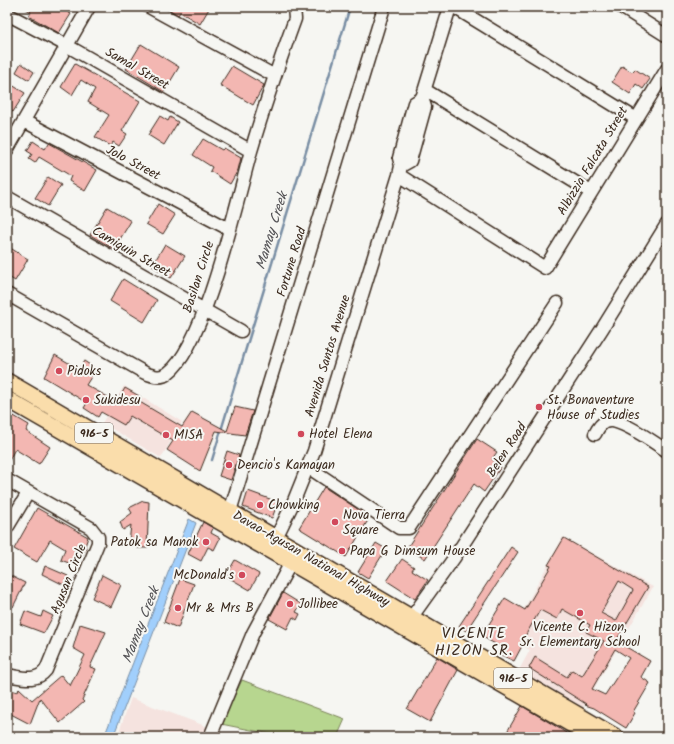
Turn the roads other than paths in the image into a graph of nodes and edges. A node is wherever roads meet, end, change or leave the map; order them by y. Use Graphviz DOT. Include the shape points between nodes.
graph roads {
  1 [pos="89,7"];
  2 [pos="149,7"];
  3 [pos="294,7"];
  4 [pos="384,7"];
  5 [pos="450,7"];
  6 [pos="454,7"];
  7 [pos="621,7"];
  8 [pos="7,14"];
  9 [pos="667,36"];
  10 [pos="66,45"];
  11 [pos="667,69"];
  12 [pos="275,76"];
  13 [pos="424,94"];
  14 [pos="635,118"];
  15 [pos="24,121"];
  16 [pos="7,150"];
  17 [pos="251,151"];
  18 [pos="400,171"];
  19 [pos="591,192"];
  20 [pos="7,197"];
  21 [pos="667,224"];
  22 [pos="229,229"];
  23 [pos="7,294"];
  24 [pos="557,303"];
  25 [pos="205,310"];
  26 [pos="241,331"];
  27 [pos="11,384"];
  28 [pos="8,399"];
  29 [pos="594,434"];
  30 [pos="667,451"];
  31 [pos="308,467"];
  32 [pos="7,480"];
  33 [pos="28,493"];
  34 [pos="228,518"];
  35 [pos="7,528"];
  36 [pos="273,544"];
  37 [pos="294,556"];
  38 [pos="408,622"];
  39 [pos="7,675"];
  40 [pos="210,737"];
  41 [pos="593,737"];
  42 [pos="616,737"];
  1 -- 10 [label="street"];
  2 -- 12 [label="street"];
  3 -- 12 [label="street, Basilan Circle" via="294,19"];
  4 -- 34 [label="street, Fortune Road"];
  5 -- 13 [label="street, Avenida Santos Avenue"];
  6 -- 14 [label="street"];
  7 -- 9 [label="street"];
  8 -- 10 [label="street, Samal Street"];
  10 -- 15 [label="street"];
  10 -- 17 [label="street, Samal Street"];
  11 -- 14 [label="street, Albizzia Falcata Street"];
  12 -- 17 [label="street, Basilan Circle"];
  13 -- 18 [label="street, Avenida Santos Avenue" via="414,103 399,158"];
  13 -- 19 [label="street"];
  14 -- 19 [label="street, Albizzia Falcata Street"];
  15 -- 16 [label="street"];
  15 -- 22 [label="street, Jolo Street"];
  17 -- 22 [label="street, Basilan Circle"];
  18 -- 19 [label="street, Albizzia Falcata Street" via="544,268"];
  18 -- 31 [label="street, Avenida Santos Avenue"];
  20 -- 25 [label="street, Camiguin Street"];
  21 -- 38 [label="street, Belen Road" via="458,551"];
  22 -- 25 [label="street, Basilan Circle"];
  23 -- 25 [label="street, Basilan Circle" via="145,374 160,377 170,371 185,352"];
  24 -- 31 [label="street" via="412,526 406,530 399,528"];
  25 -- 26 [label="street, Camiguin Street"];
  27 -- 28 [label="main road"];
  27 -- 34 [label="main road, Davao-Agusan National Highway / 916-5"];
  28 -- 34 [label="main road, Davao-Agusan National Highway / 916-5"];
  29 -- 30 [label="street" via="602,424 613,421"];
  31 -- 36 [label="street, Avenida Santos Avenue"];
  32 -- 33 [label="street, Agusan Circle"];
  33 -- 35 [label="street"];
  33 -- 39 [label="street, Agusan Circle" via="91,528 98,537 98,543 46,670 34,678"];
  34 -- 36 [label="main road, Davao-Agusan National Highway / 916-5"];
  36 -- 37 [label="main road, Davao-Agusan National Highway / 916-5"];
  37 -- 38 [label="main road, Davao-Agusan National Highway / 916-5"];
  37 -- 40 [label="street" via="241,658"];
  38 -- 41 [label="main road, Davao-Agusan National Highway / 916-5"];
  38 -- 42 [label="main road, Davao-Agusan National Highway / 916-5"];
}
